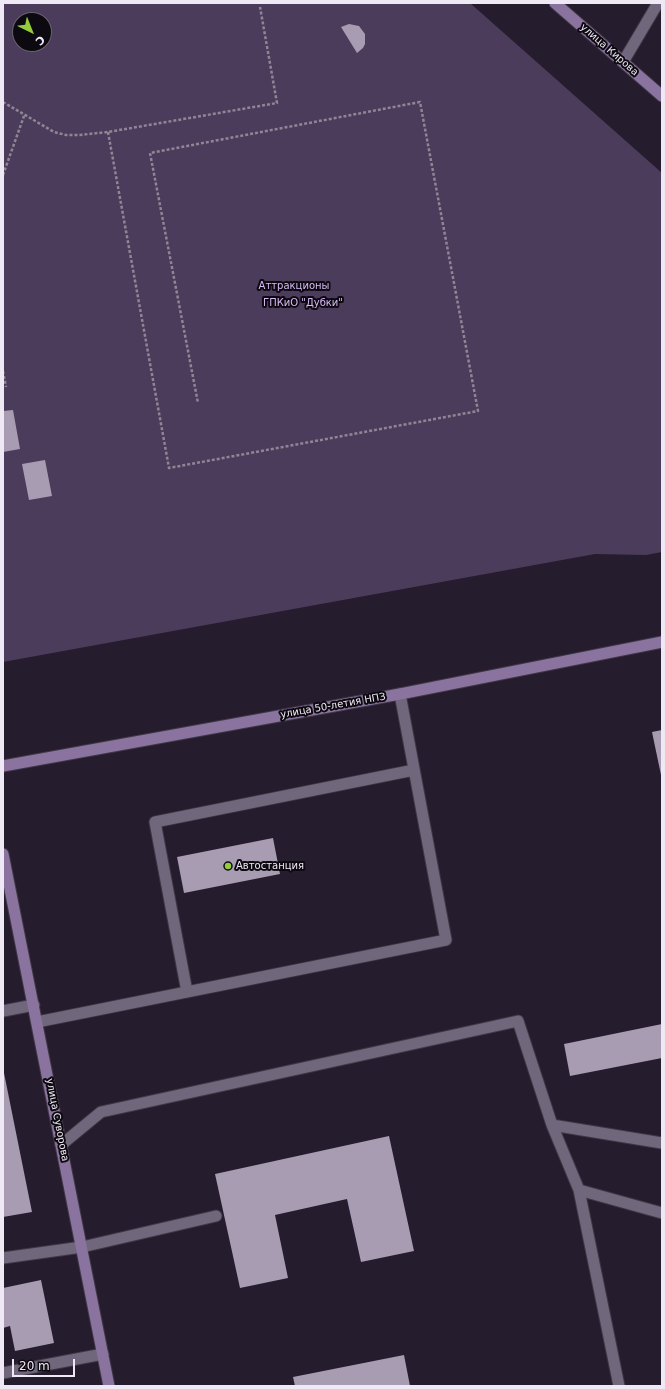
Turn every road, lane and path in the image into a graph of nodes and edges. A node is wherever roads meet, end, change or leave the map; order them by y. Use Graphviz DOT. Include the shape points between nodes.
graph roads {
  1 [pos="555,3"];
  2 [pos="658,3"];
  3 [pos="260,7"];
  4 [pos="623,62"];
  5 [pos="662,96"];
  6 [pos="3,102"];
  7 [pos="24,116"];
  8 [pos="108,132"];
  9 [pos="3,175"];
  10 [pos="3,371"];
  11 [pos="6,387"];
  12 [pos="198,403"];
  13 [pos="662,642"];
  14 [pos="400,694"];
  15 [pos="3,766"];
  16 [pos="414,770"];
  17 [pos="3,854"];
  18 [pos="187,992"];
  19 [pos="34,1005"];
  20 [pos="3,1011"];
  21 [pos="37,1022"];
  22 [pos="552,1125"];
  23 [pos="662,1143"];
  24 [pos="61,1145"];
  25 [pos="579,1190"];
  26 [pos="662,1213"];
  27 [pos="216,1216"];
  28 [pos="82,1247"];
  29 [pos="3,1258"];
  30 [pos="103,1354"];
  31 [pos="3,1374"];
  32 [pos="109,1386"];
  33 [pos="619,1386"];
  1 -- 4 [label="main road, улица Кирова"];
  2 -- 4 [label="street"];
  3 -- 8 [label="path" via="277,103"];
  4 -- 5 [label="main road, улица Кирова"];
  6 -- 7 [label="path"];
  7 -- 8 [label="path" via="60,134"];
  7 -- 9 [label="path"];
  8 -- 12 [label="path" via="169,468 478,411 420,102 150,154"];
  10 -- 11 [label="path"];
  13 -- 14 [label="main road, улица 50-летия НПЗ"];
  14 -- 15 [label="main road, улица 50-летия НПЗ"];
  14 -- 16 [label="street"];
  16 -- 18 [label="street" via="446,940"];
  16 -- 18 [label="street" via="155,822"];
  17 -- 19 [label="main road, улица Суворова"];
  18 -- 21 [label="street"];
  19 -- 20 [label="street"];
  19 -- 21 [label="main road, улица Суворова"];
  21 -- 24 [label="main road, улица Суворова"];
  22 -- 23 [label="street"];
  22 -- 24 [label="street" via="518,1021 101,1112"];
  22 -- 25 [label="street"];
  24 -- 28 [label="main road, улица Суворова"];
  25 -- 26 [label="street"];
  25 -- 33 [label="street"];
  27 -- 28 [label="street"];
  28 -- 29 [label="street"];
  28 -- 30 [label="main road, улица Суворова"];
  30 -- 31 [label="street"];
  30 -- 32 [label="main road, улица Суворова"];
}
